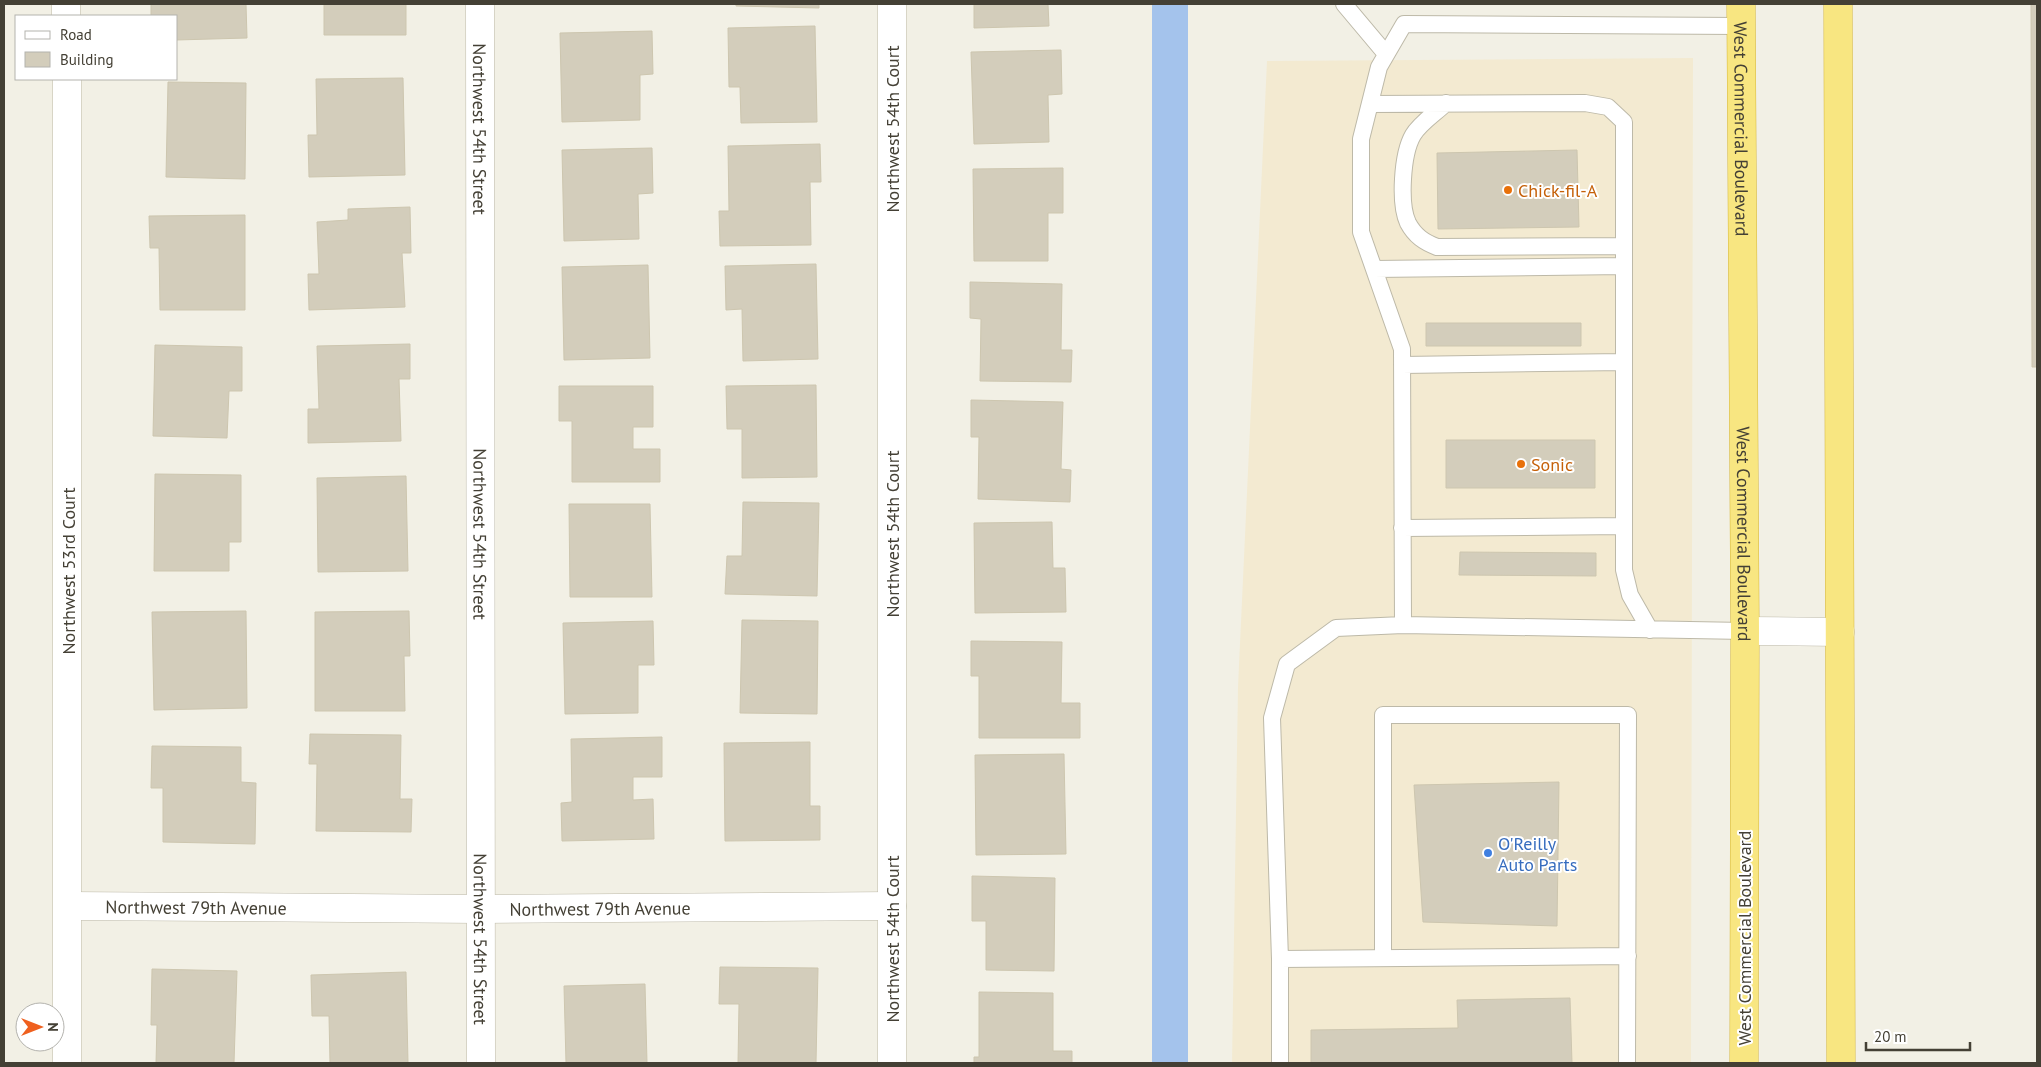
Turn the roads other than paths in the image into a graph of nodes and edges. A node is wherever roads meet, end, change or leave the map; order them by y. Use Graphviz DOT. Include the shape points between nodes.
graph roads {
  1 [pos="480,4"];
  2 [pos="892,4"];
  3 [pos="1344,4"];
  4 [pos="1838,4"];
  5 [pos="1741,15"];
  6 [pos="1386,54"];
  7 [pos="66,80"];
  8 [pos="1446,103"];
  9 [pos="1370,104"];
  10 [pos="1624,246"];
  11 [pos="1624,266"];
  12 [pos="1374,269"];
  13 [pos="1624,362"];
  14 [pos="1402,365"];
  15 [pos="1624,526"];
  16 [pos="1402,528"];
  17 [pos="1403,625"];
  18 [pos="1650,630"];
  19 [pos="1744,631"];
  20 [pos="1840,632"];
  21 [pos="68,906"];
  22 [pos="892,906"];
  23 [pos="480,909"];
  24 [pos="1628,956"];
  25 [pos="1383,958"];
  26 [pos="1280,959"];
  27 [pos="67,1063"];
  28 [pos="481,1063"];
  29 [pos="892,1063"];
  30 [pos="1280,1063"];
  31 [pos="1627,1063"];
  32 [pos="1744,1063"];
  33 [pos="1841,1063"];
  1 -- 23 [label="street, Northwest 54th Street"];
  2 -- 22 [label="street, Northwest 54th Court"];
  3 -- 6 [label="lane"];
  4 -- 20 [label="highway"];
  5 -- 6 [label="lane" via="1404,24"];
  5 -- 19 [label="highway, West Commercial Boulevard"];
  6 -- 9 [label="lane" via="1379,67"];
  7 -- 21 [label="street, Northwest 53rd Court"];
  8 -- 9 [label="lane"];
  8 -- 10 [label="lane" via="1585,103 1608,107 1624,122"];
  8 -- 10 [label="lane" via="1414,134 1405,160 1406,216 1422,241 1437,247"];
  9 -- 12 [label="lane" via="1361,139 1360,232"];
  10 -- 11 [label="lane"];
  11 -- 12 [label="lane"];
  11 -- 13 [label="lane"];
  12 -- 14 [label="lane" via="1402,349"];
  13 -- 14 [label="lane"];
  13 -- 15 [label="lane"];
  14 -- 16 [label="lane"];
  15 -- 16 [label="lane"];
  15 -- 18 [label="lane" via="1624,570 1630,595"];
  16 -- 17 [label="lane"];
  17 -- 18 [label="lane"];
  17 -- 26 [label="lane" via="1336,628 1287,664 1272,718"];
  18 -- 19 [label="lane"];
  19 -- 20 [label="street"];
  19 -- 32 [label="highway, West Commercial Boulevard"];
  20 -- 33 [label="highway"];
  21 -- 23 [label="street, Northwest 79th Avenue"];
  21 -- 27 [label="street, Northwest 53rd Court"];
  22 -- 23 [label="street, Northwest 79th Avenue"];
  22 -- 29 [label="street, Northwest 54th Court"];
  23 -- 28 [label="street, Northwest 54th Street"];
  24 -- 25 [label="lane"];
  24 -- 25 [label="lane" via="1628,715 1383,715"];
  24 -- 31 [label="lane"];
  25 -- 26 [label="lane"];
  26 -- 30 [label="lane"];
}
